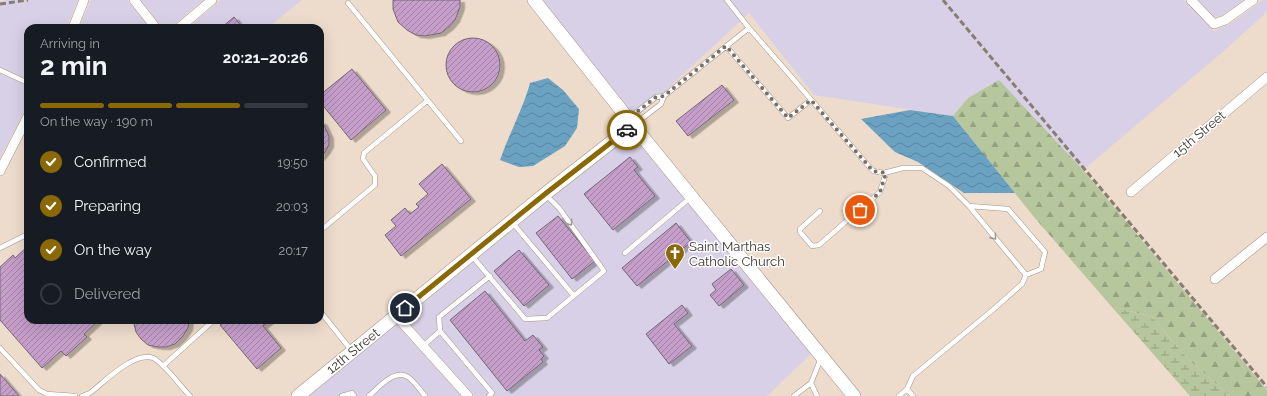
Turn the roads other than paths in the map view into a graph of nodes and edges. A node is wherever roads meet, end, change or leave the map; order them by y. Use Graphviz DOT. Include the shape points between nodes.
graph roads {
  1 [pos="84,0"];
  2 [pos="134,0"];
  3 [pos="212,0"];
  4 [pos="534,0"];
  5 [pos="727,0"];
  6 [pos="1191,0"];
  7 [pos="1253,0"];
  8 [pos="348,3"];
  9 [pos="75,24"];
  10 [pos="153,24"];
  11 [pos="184,24"];
  12 [pos="749,28"];
  13 [pos="726,46"];
  14 [pos="0,70"];
  15 [pos="1267,77"];
  16 [pos="24,81"];
  17 [pos="664,96"];
  18 [pos="811,100"];
  19 [pos="427,101"];
  20 [pos="631,122"];
  21 [pos="24,124"];
  22 [pos="461,141"];
  23 [pos="0,171"];
  24 [pos="886,173"];
  25 [pos="1131,192"];
  26 [pos="545,194"];
  27 [pos="691,196"];
  28 [pos="969,206"];
  29 [pos="820,211"];
  30 [pos="511,221"];
  31 [pos="324,228"];
  32 [pos="24,236"];
  33 [pos="1267,237"];
  34 [pos="0,248"];
  35 [pos="625,253"];
  36 [pos="471,254"];
  37 [pos="1026,275"];
  38 [pos="490,276"];
  39 [pos="1215,279"];
  40 [pos="574,296"];
  41 [pos="324,316"];
  42 [pos="396,316"];
  43 [pos="210,324"];
  44 [pos="440,330"];
  45 [pos="423,346"];
  46 [pos="0,348"];
  47 [pos="352,351"];
  48 [pos="822,357"];
  49 [pos="164,366"];
  50 [pos="811,383"];
  51 [pos="907,390"];
  52 [pos="75,396"];
  53 [pos="82,396"];
  54 [pos="190,396"];
  55 [pos="298,396"];
  56 [pos="342,396"];
  57 [pos="354,396"];
  58 [pos="369,396"];
  59 [pos="425,396"];
  60 [pos="468,396"];
  61 [pos="489,396"];
  62 [pos="794,396"];
  63 [pos="817,396"];
  64 [pos="854,396"];
  65 [pos="899,396"];
  66 [pos="913,396"];
  1 -- 9 [label="street"];
  2 -- 10 [label="street"];
  3 -- 11 [label="street"];
  4 -- 20 [label="street"];
  5 -- 12 [label="lane"];
  6 -- 7 [label="street" via="1214,24 1225,20"];
  8 -- 19 [label="lane"];
  12 -- 13 [label="lane"];
  12 -- 18 [label="lane"];
  13 -- 17 [label="lane"];
  13 -- 18 [label="lane" via="788,118"];
  14 -- 16 [label="lane"];
  15 -- 25 [label="street, 15th Street"];
  17 -- 20 [label="lane" via="656,97"];
  17 -- 20 [label="lane" via="661,104"];
  18 -- 24 [label="lane" via="873,171"];
  19 -- 22 [label="lane"];
  19 -- 31 [label="lane" via="364,152 363,160 375,176 375,185"];
  20 -- 26 [label="street, 12th Street"];
  20 -- 27 [label="street"];
  21 -- 23 [label="street"];
  24 -- 28 [label="lane" via="903,168 922,168 949,186"];
  24 -- 29 [label="lane" via="880,192 819,245 812,246 800,229"];
  26 -- 30 [label="street, 12th Street"];
  26 -- 40 [label="lane, one-way" via="559,208 604,271"];
  27 -- 35 [label="lane"];
  27 -- 48 [label="street"];
  28 -- 37 [label="lane, one-way"];
  28 -- 37 [label="lane" via="1008,209 1045,252 1042,269"];
  30 -- 36 [label="street, 12th Street"];
  30 -- 40 [label="lane"];
  32 -- 34 [label="lane"];
  33 -- 39 [label="street"];
  36 -- 38 [label="lane"];
  36 -- 42 [label="street, 12th Street"];
  37 -- 51 [label="lane" via="1022,284 913,376"];
  38 -- 40 [label="lane" via="525,319 547,318"];
  38 -- 44 [label="lane" via="439,317"];
  41 -- 47 [label="lane"];
  42 -- 45 [label="street"];
  42 -- 47 [label="street, 12th Street"];
  43 -- 49 [label="lane"];
  44 -- 45 [label="lane"];
  44 -- 61 [label="lane" via="492,393"];
  45 -- 60 [label="street"];
  46 -- 52 [label="lane" via="39,390 47,394"];
  47 -- 55 [label="street, 12th Street"];
  48 -- 50 [label="lane"];
  48 -- 64 [label="street"];
  49 -- 53 [label="lane" via="153,358 129,362 90,393"];
  49 -- 54 [label="lane"];
  50 -- 62 [label="lane"];
  50 -- 63 [label="lane"];
  51 -- 65 [label="lane"];
  51 -- 66 [label="lane"];
  56 -- 57 [label="lane" via="352,393"];
  58 -- 59 [label="lane" via="396,375 407,376"];
}
